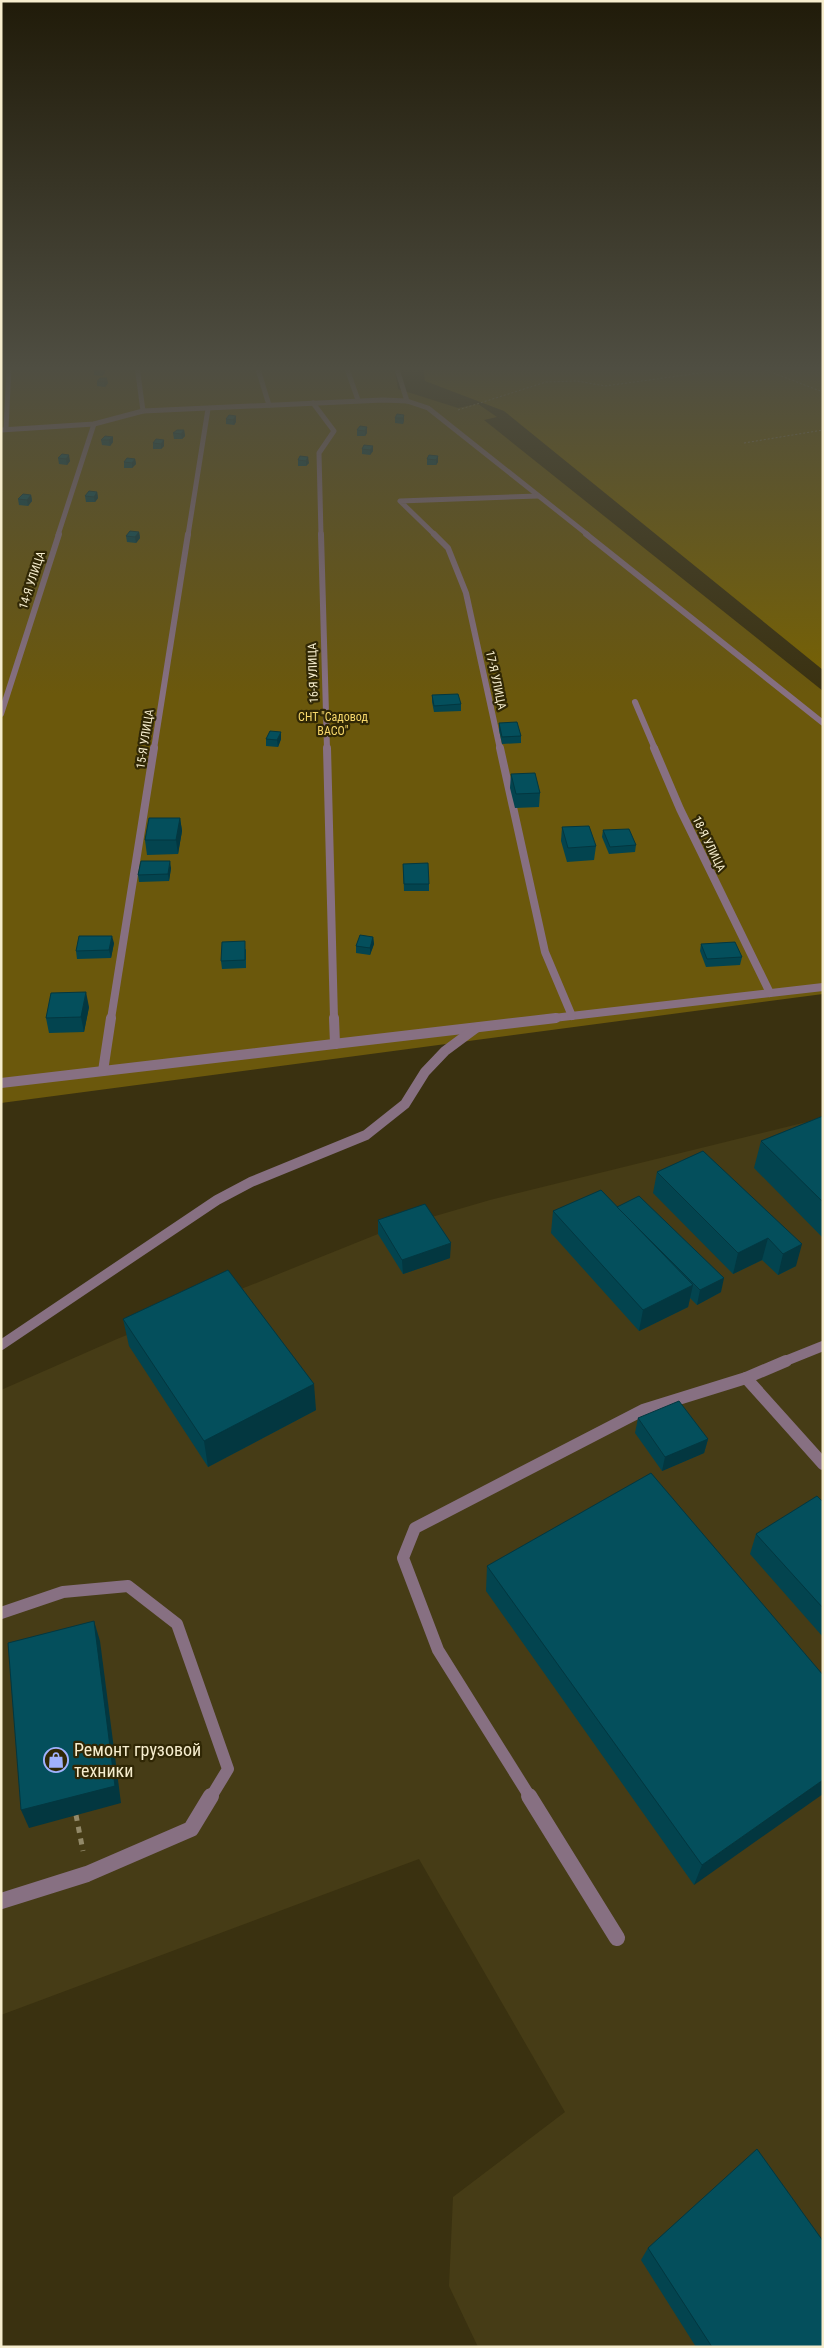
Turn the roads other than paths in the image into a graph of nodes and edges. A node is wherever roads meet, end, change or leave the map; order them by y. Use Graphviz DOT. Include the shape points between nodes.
graph roads {
  1 [pos="77,476"];
  2 [pos="197,476"];
  3 [pos="320,476"];
  4 [pos="513,476"];
  5 [pos="538,496"];
  6 [pos="635,702"];
  7 [pos="1,714"];
  8 [pos="823,723"];
  9 [pos="823,987"];
  10 [pos="770,993"];
  11 [pos="572,1016"];
  12 [pos="477,1028"];
  13 [pos="334,1044"];
  14 [pos="103,1072"];
  15 [pos="1,1084"];
  16 [pos="1,1345"];
  17 [pos="823,1346"];
  18 [pos="746,1378"];
  19 [pos="823,1464"];
  20 [pos="1,1613"];
  21 [pos="1,1901"];
  22 [pos="617,1938"];
  1 -- 7 [label="street, 14-Я УЛИЦА"];
  2 -- 14 [label="street, 15-Я УЛИЦА"];
  3 -- 13 [label="street, 16-Я УЛИЦА"];
  4 -- 5 [label="street"];
  5 -- 8 [label="street"];
  5 -- 11 [label="street, 17-Я УЛИЦА" via="400,502 448,548 466,594 545,952"];
  6 -- 10 [label="street, 18-Я УЛИЦА" via="680,809"];
  9 -- 10 [label="street"];
  10 -- 11 [label="street"];
  11 -- 12 [label="street"];
  12 -- 13 [label="street"];
  12 -- 16 [label="street" via="445,1051 425,1072 405,1104 366,1135 251,1182 217,1200"];
  13 -- 14 [label="street"];
  14 -- 15 [label="street"];
  17 -- 18 [label="street"];
  18 -- 19 [label="street"];
  18 -- 22 [label="street" via="643,1410 415,1528 403,1558 438,1650"];
  20 -- 21 [label="street" via="63,1592 128,1586 177,1624 228,1769 191,1829 87,1874"];
}
